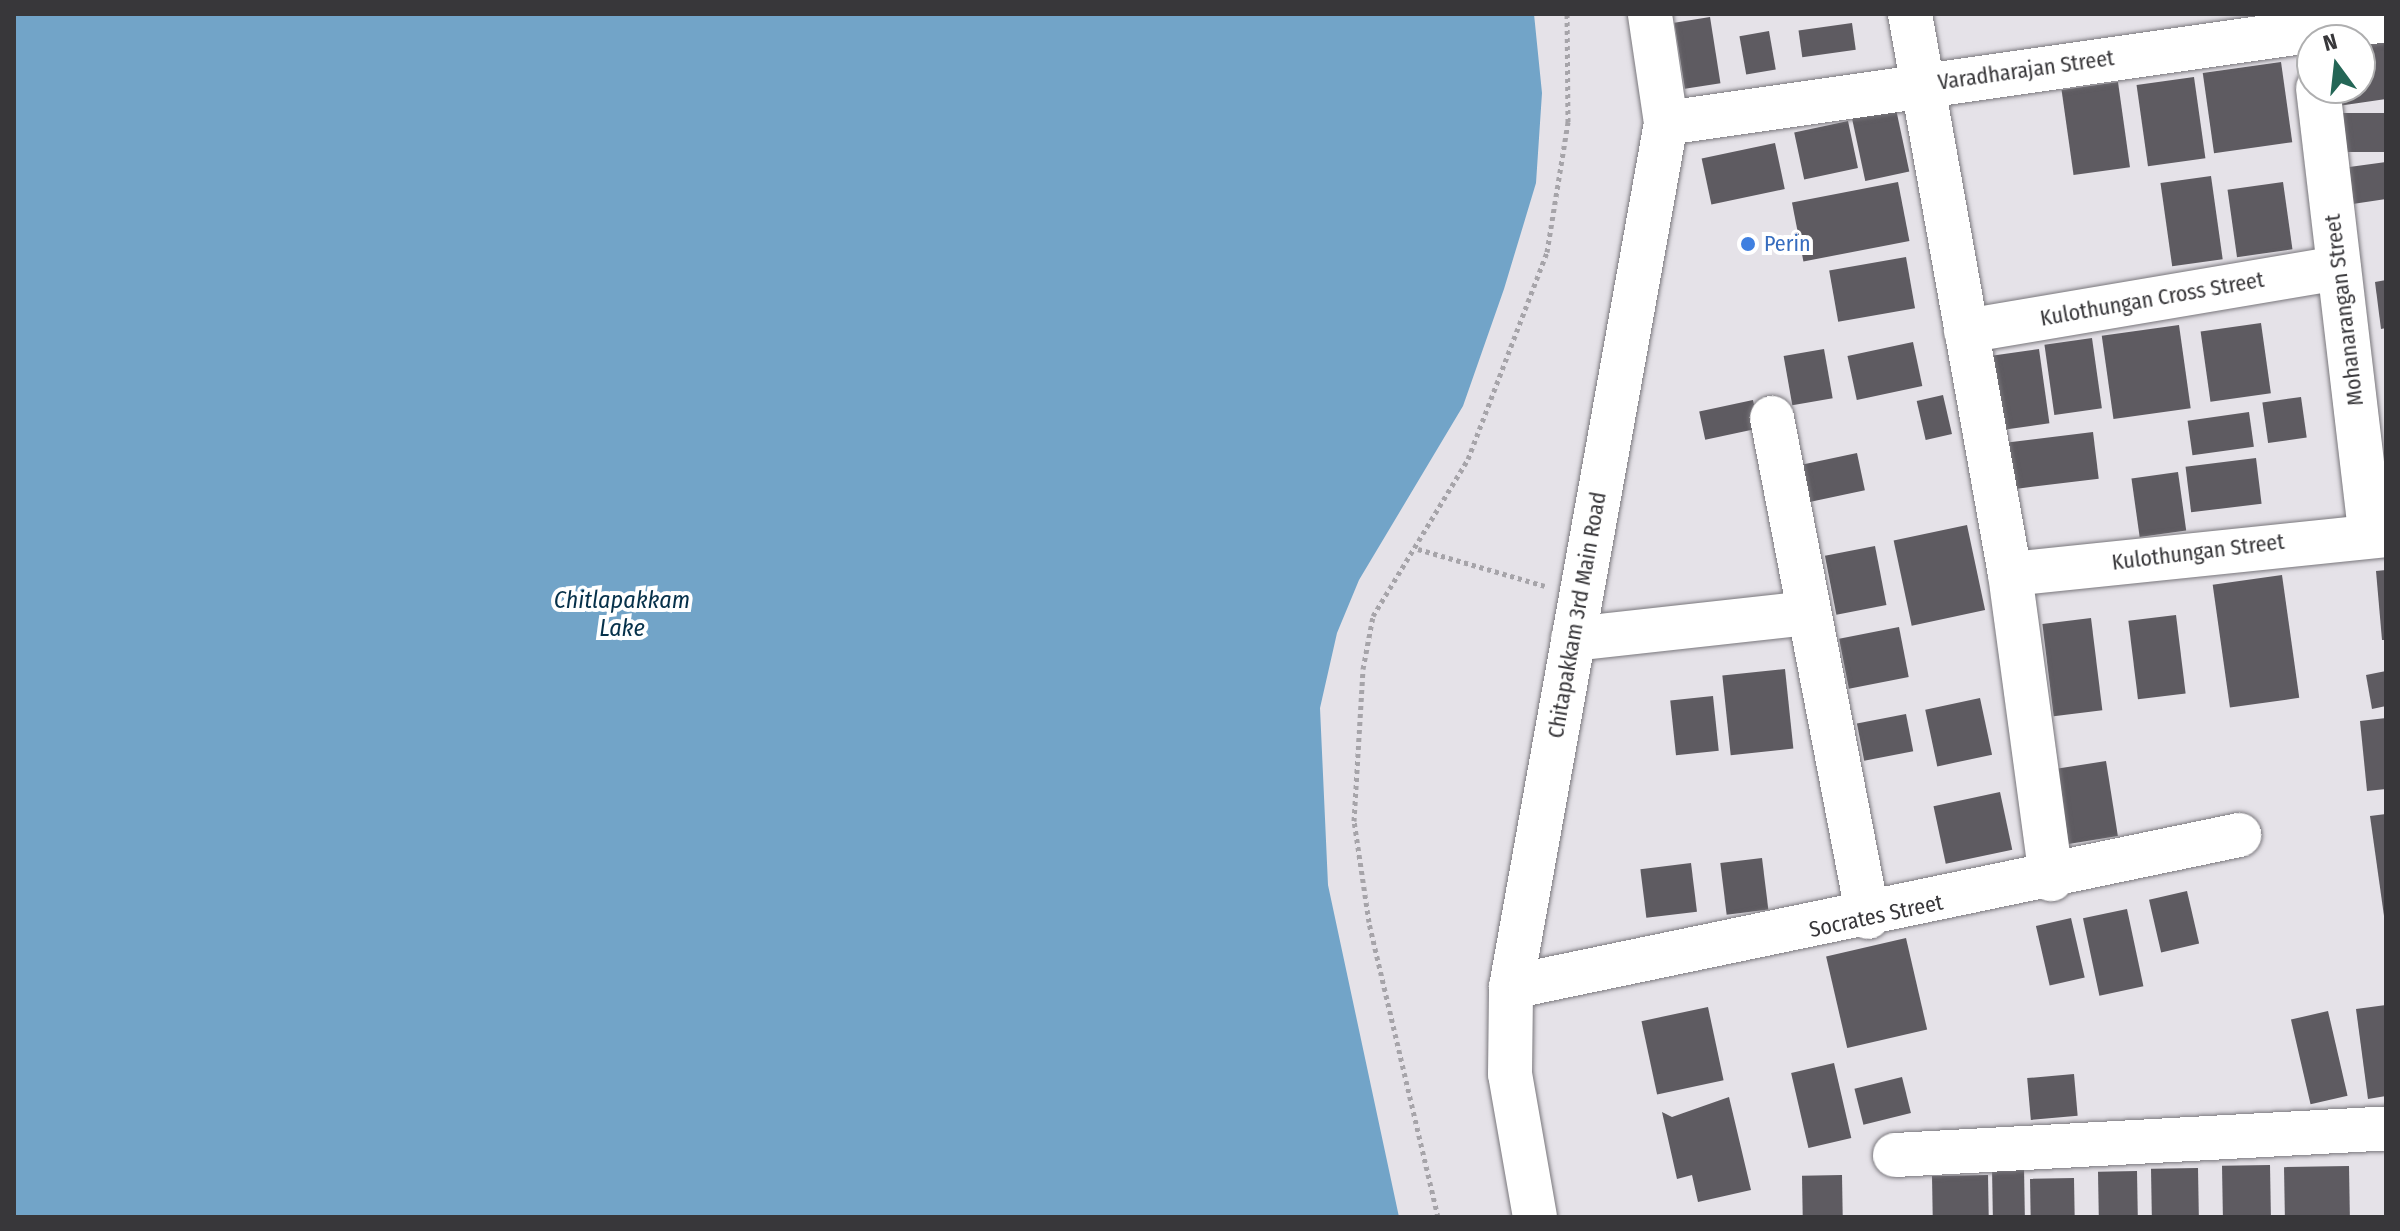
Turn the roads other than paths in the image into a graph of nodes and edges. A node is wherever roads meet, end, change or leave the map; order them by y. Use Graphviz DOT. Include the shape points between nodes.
graph roads {
  1 [pos="1650,14"];
  2 [pos="1910,14"];
  3 [pos="2386,20"];
  4 [pos="2366,24"];
  5 [pos="2157,33"];
  6 [pos="2296,35"];
  7 [pos="1920,84"];
  8 [pos="2320,104"];
  9 [pos="1666,123"];
  10 [pos="2339,268"];
  11 [pos="1966,331"];
  12 [pos="1772,418"];
  13 [pos="2378,534"];
  14 [pos="2010,574"];
  15 [pos="1808,613"];
  16 [pos="1573,639"];
  17 [pos="2239,835"];
  18 [pos="2051,879"];
  19 [pos="1868,917"];
  20 [pos="1511,987"];
  21 [pos="2386,1128"];
  22 [pos="1895,1155"];
  23 [pos="1535,1217"];
  1 -- 9 [label="street, Chitapakkam 3rd Main Road"];
  2 -- 7 [label="street"];
  3 -- 4 [label="street, Varadharajan Street"];
  5 -- 6 [label="street, Varadharajan Street"];
  5 -- 7 [label="street, Varadharajan Street"];
  7 -- 9 [label="street, Varadharajan Street"];
  7 -- 11 [label="street"];
  8 -- 10 [label="street, Mohanarangan Street"];
  9 -- 16 [label="street, Chitapakkam 3rd Main Road"];
  10 -- 11 [label="street, Kulothungan Cross Street"];
  10 -- 13 [label="street, Mohanarangan Street"];
  11 -- 14 [label="street"];
  12 -- 15 [label="street"];
  13 -- 14 [label="street, Kulothungan Street"];
  14 -- 18 [label="street"];
  15 -- 16 [label="street"];
  15 -- 19 [label="street"];
  16 -- 20 [label="street, Chitapakkam 3rd Main Road"];
  17 -- 18 [label="street, Socrates Street"];
  18 -- 19 [label="street, Socrates Street"];
  19 -- 20 [label="street, Socrates Street"];
  20 -- 23 [label="street, Chitapakkam 3rd Main Road" via="1510,1074"];
  21 -- 22 [label="street"];
}
